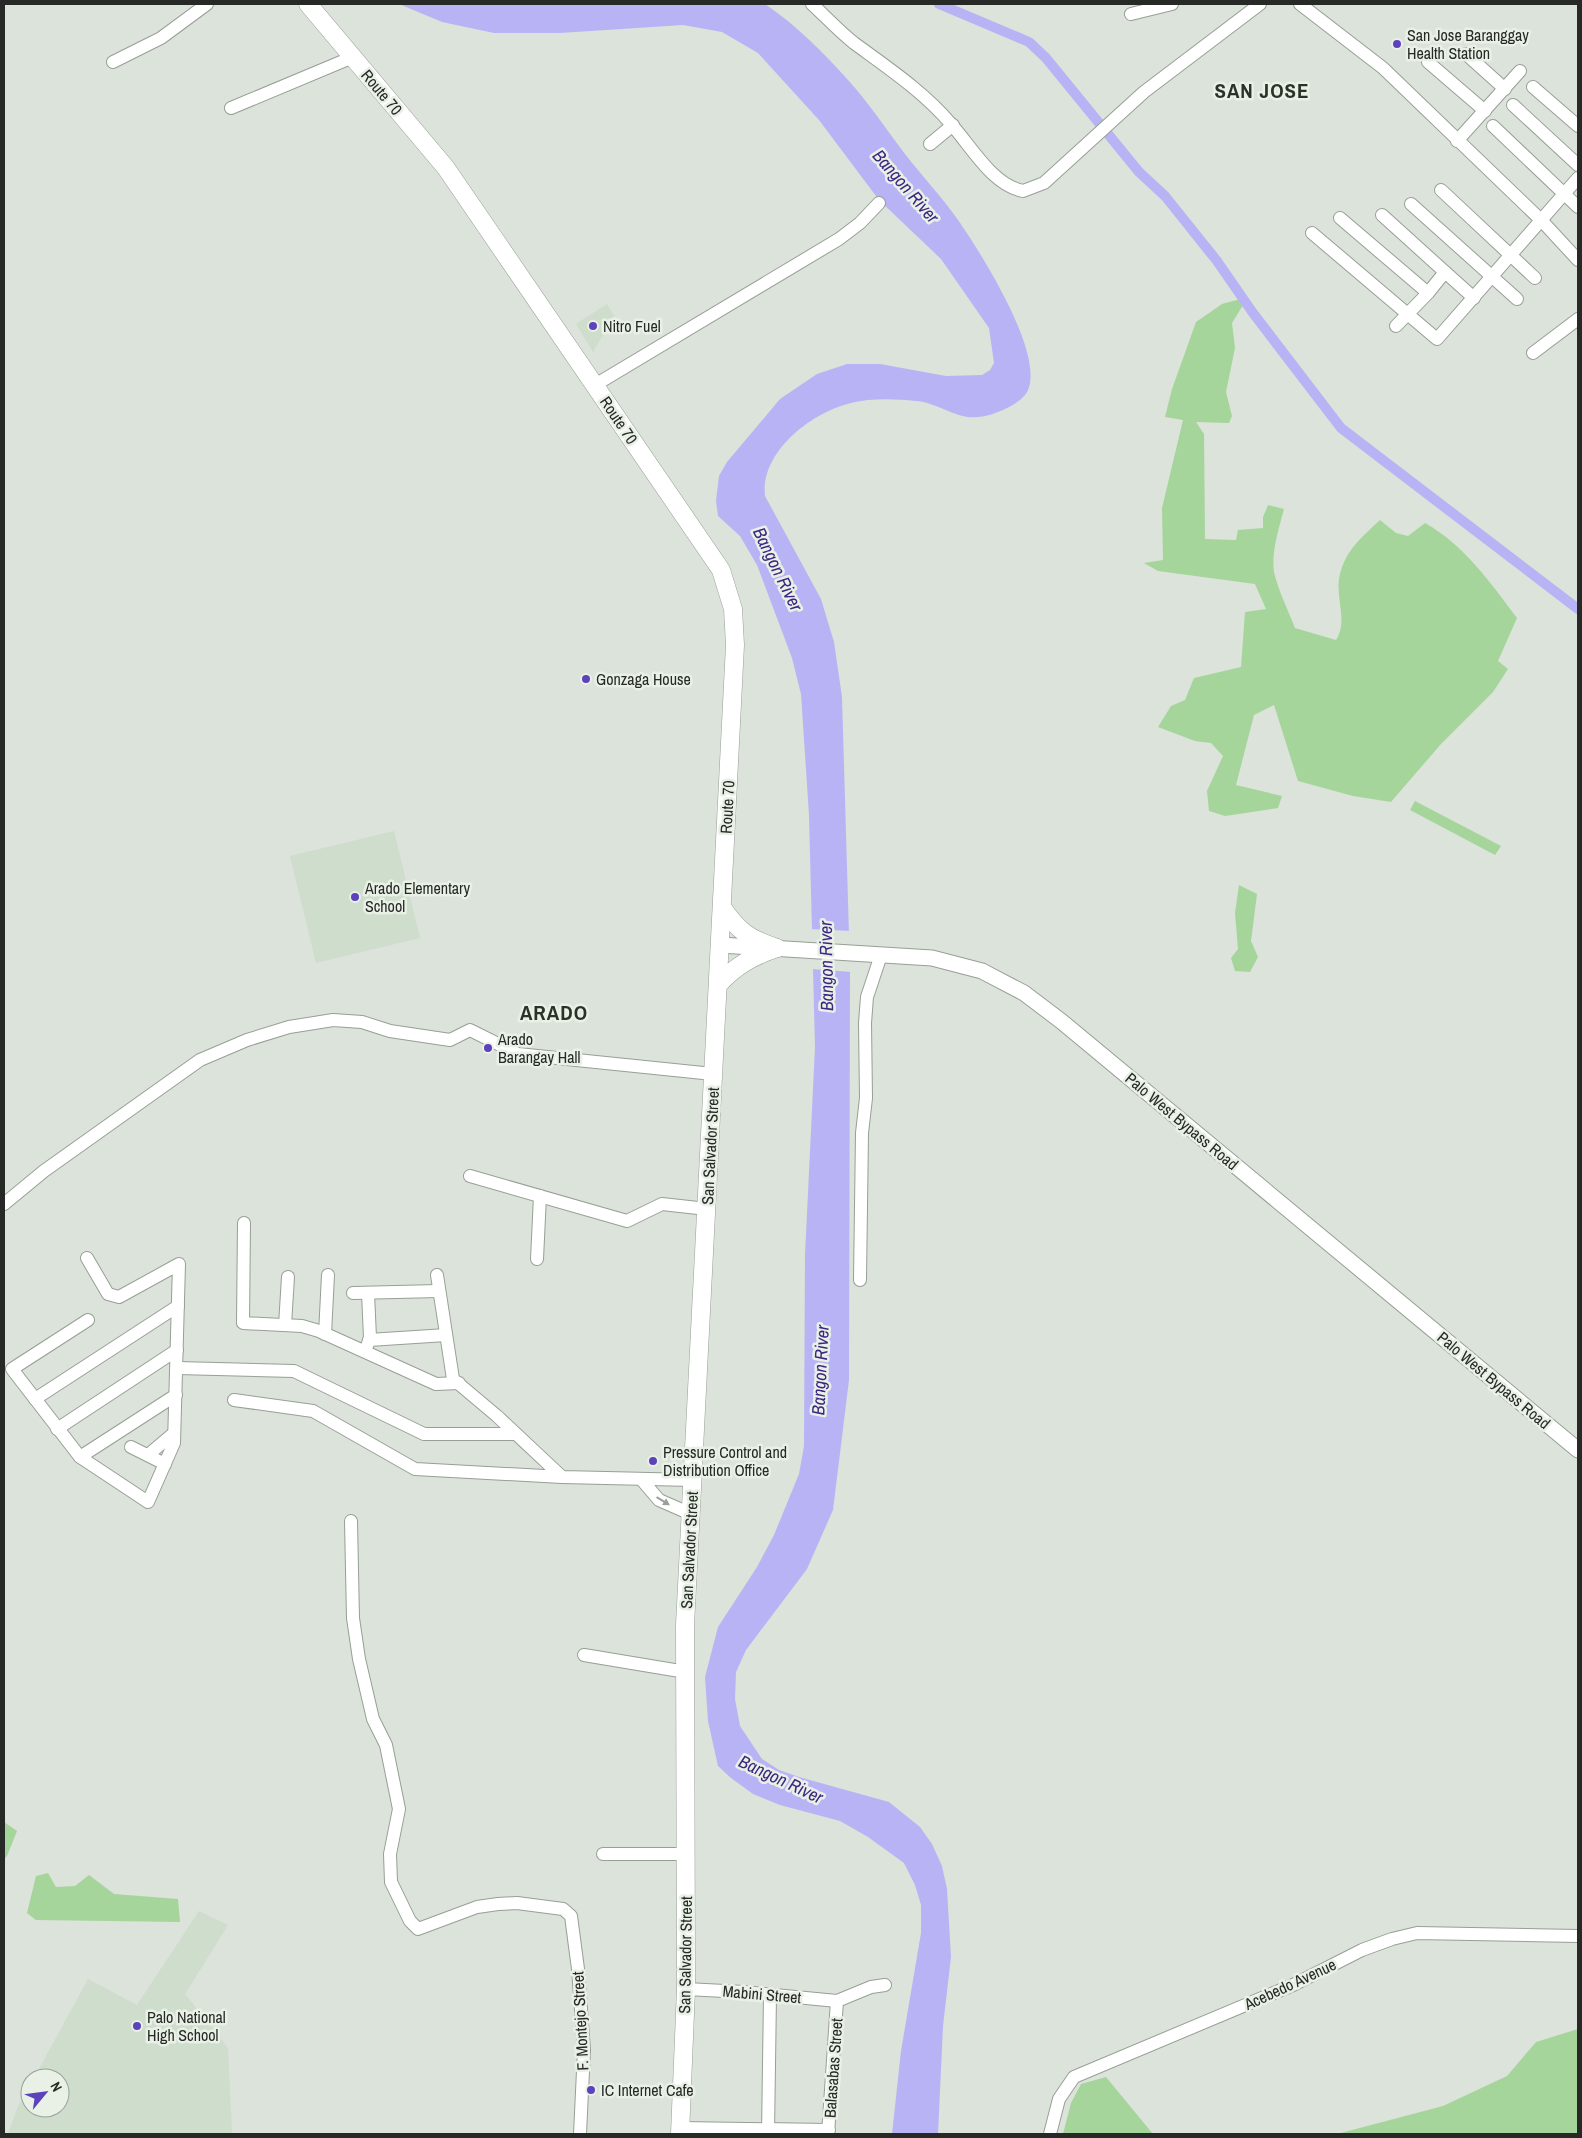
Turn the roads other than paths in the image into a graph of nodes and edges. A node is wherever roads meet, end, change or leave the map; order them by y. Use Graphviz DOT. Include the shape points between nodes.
graph roads {
  1 [pos="207,4"];
  2 [pos="308,4"];
  3 [pos="812,4"];
  4 [pos="1172,4"];
  5 [pos="1260,4"];
  6 [pos="1300,4"];
  7 [pos="1131,14"];
  8 [pos="1466,54"];
  9 [pos="353,57"];
  10 [pos="113,62"];
  11 [pos="1428,62"];
  12 [pos="1520,71"];
  13 [pos="1533,87"];
  14 [pos="1505,89"];
  15 [pos="1513,105"];
  16 [pos="231,108"];
  17 [pos="1485,111"];
  18 [pos="952,125"];
  19 [pos="1493,126"];
  20 [pos="1578,126"];
  21 [pos="1458,141"];
  22 [pos="930,144"];
  23 [pos="1578,164"];
  24 [pos="1578,178"];
  25 [pos="1441,190"];
  26 [pos="1565,195"];
  27 [pos="879,204"];
  28 [pos="1411,204"];
  29 [pos="1578,207"];
  30 [pos="1382,215"];
  31 [pos="1340,218"];
  32 [pos="1542,221"];
  33 [pos="1312,233"];
  34 [pos="1510,255"];
  35 [pos="1578,260"];
  36 [pos="1445,272"];
  37 [pos="1492,277"];
  38 [pos="1535,278"];
  39 [pos="1428,293"];
  40 [pos="1474,298"];
  41 [pos="1516,299"];
  42 [pos="1408,316"];
  43 [pos="1578,319"];
  44 [pos="1396,326"];
  45 [pos="1533,353"];
  46 [pos="595,384"];
  47 [pos="722,907"];
  48 [pos="720,945"];
  49 [pos="785,948"];
  50 [pos="877,954"];
  51 [pos="718,984"];
  52 [pos="713,1074"];
  53 [pos="470,1176"];
  54 [pos="540,1196"];
  55 [pos="4,1204"];
  56 [pos="707,1209"];
  57 [pos="244,1223"];
  58 [pos="86,1258"];
  59 [pos="537,1259"];
  60 [pos="328,1275"];
  61 [pos="436,1275"];
  62 [pos="288,1277"];
  63 [pos="860,1280"];
  64 [pos="439,1290"];
  65 [pos="354,1293"];
  66 [pos="368,1293"];
  67 [pos="178,1306"];
  68 [pos="88,1320"];
  69 [pos="285,1325"];
  70 [pos="325,1334"];
  71 [pos="446,1335"];
  72 [pos="370,1340"];
  73 [pos="177,1350"];
  74 [pos="365,1353"];
  75 [pos="177,1368"];
  76 [pos="459,1383"];
  77 [pos="176,1396"];
  78 [pos="35,1399"];
  79 [pos="234,1400"];
  80 [pos="57,1429"];
  81 [pos="174,1433"];
  82 [pos="516,1434"];
  83 [pos="131,1447"];
  84 [pos="1578,1450"];
  85 [pos="148,1455"];
  86 [pos="80,1457"];
  87 [pos="165,1464"];
  88 [pos="562,1477"];
  89 [pos="641,1479"];
  90 [pos="693,1480"];
  91 [pos="691,1514"];
  92 [pos="351,1521"];
  93 [pos="584,1655"];
  94 [pos="686,1672"];
  95 [pos="603,1854"];
  96 [pos="686,1854"];
  97 [pos="1578,1936"];
  98 [pos="885,1985"];
  99 [pos="686,1989"];
  100 [pos="770,1995"];
  101 [pos="837,2001"];
  102 [pos="680,2131"];
  103 [pos="768,2132"];
  104 [pos="828,2132"];
  105 [pos="580,2134"];
  106 [pos="1050,2134"];
  1 -- 10 [label="street" via="161,38"];
  2 -- 9 [label="highway, Route 70"];
  3 -- 18 [label="street" via="852,41 913,86"];
  4 -- 7 [label="street"];
  5 -- 18 [label="street" via="1144,92 1044,183 1028,191 1006,185"];
  6 -- 21 [label="street" via="1383,68"];
  8 -- 14 [label="street"];
  9 -- 16 [label="street"];
  9 -- 46 [label="highway, Route 70" via="446,168"];
  11 -- 17 [label="street"];
  12 -- 14 [label="street"];
  13 -- 20 [label="street"];
  14 -- 17 [label="street"];
  15 -- 23 [label="street"];
  17 -- 21 [label="street"];
  18 -- 22 [label="street"];
  19 -- 26 [label="street"];
  21 -- 32 [label="street"];
  24 -- 26 [label="street"];
  25 -- 34 [label="street"];
  26 -- 29 [label="street"];
  26 -- 32 [label="street"];
  27 -- 46 [label="street" via="860,224 839,239"];
  28 -- 37 [label="street"];
  30 -- 36 [label="street"];
  31 -- 39 [label="street"];
  32 -- 34 [label="street"];
  32 -- 35 [label="street"];
  33 -- 42 [label="street"];
  34 -- 37 [label="street"];
  34 -- 38 [label="street"];
  36 -- 39 [label="street"];
  36 -- 40 [label="street"];
  37 -- 40 [label="street"];
  37 -- 41 [label="street"];
  39 -- 42 [label="street"];
  40 -- 42 [label="street" via="1436,339"];
  42 -- 44 [label="street"];
  43 -- 45 [label="street"];
  46 -- 47 [label="highway, Route 70" via="720,570 733,609 735,645"];
  47 -- 48 [label="highway, San Salvador Street"];
  47 -- 49 [label="highway" via="741,931 755,940"];
  48 -- 49 [label="main road, Palo West Bypass Road"];
  48 -- 51 [label="highway, San Salvador Street"];
  49 -- 50 [label="main road, Palo West Bypass Road"];
  49 -- 51 [label="highway" via="756,955"];
  50 -- 63 [label="street" via="865,1023"];
  50 -- 84 [label="main road, Palo West Bypass Road" via="932,958 982,971 1024,993"];
  51 -- 52 [label="highway, San Salvador Street"];
  52 -- 55 [label="street" via="518,1054 470,1030 450,1040 362,1022 333,1020 289,1027 200,1060 44,1171"];
  52 -- 56 [label="highway, San Salvador Street"];
  53 -- 54 [label="street"];
  54 -- 56 [label="street" via="627,1220 662,1204"];
  54 -- 59 [label="street"];
  56 -- 90 [label="highway, San Salvador Street"];
  57 -- 69 [label="street" via="243,1323"];
  58 -- 67 [label="street" via="108,1294 119,1297 179,1264"];
  60 -- 70 [label="street"];
  61 -- 64 [label="street"];
  62 -- 69 [label="street"];
  64 -- 66 [label="street"];
  64 -- 71 [label="street"];
  65 -- 66 [label="street"];
  66 -- 72 [label="street"];
  67 -- 73 [label="street"];
  67 -- 78 [label="street"];
  68 -- 78 [label="street" via="12,1368"];
  69 -- 70 [label="street" via="302,1326"];
  70 -- 74 [label="street"];
  71 -- 72 [label="street"];
  71 -- 76 [label="street" via="453,1379"];
  72 -- 74 [label="street"];
  73 -- 75 [label="street"];
  73 -- 80 [label="street"];
  74 -- 76 [label="street" via="436,1384"];
  75 -- 77 [label="street"];
  75 -- 82 [label="street" via="294,1371 424,1434"];
  76 -- 82 [label="street"];
  77 -- 81 [label="street"];
  77 -- 86 [label="street"];
  78 -- 80 [label="street"];
  79 -- 88 [label="street" via="313,1411 415,1469"];
  80 -- 86 [label="street"];
  81 -- 85 [label="street"];
  81 -- 87 [label="street" via="174,1443"];
  82 -- 88 [label="street"];
  83 -- 85 [label="street"];
  85 -- 87 [label="street"];
  86 -- 87 [label="street" via="148,1502"];
  88 -- 89 [label="street"];
  89 -- 90 [label="street"];
  89 -- 91 [label="street, one-way" via="659,1500"];
  90 -- 91 [label="highway, San Salvador Street"];
  91 -- 94 [label="highway, San Salvador Street"];
  92 -- 105 [label="street, F. Montejo Street" via="353,1618 359,1659 374,1719 386,1744 399,1809 390,1854 391,1882 397,1899 418,1929 477,1907 498,1904 563,1909 571,1916 584,2050"];
  93 -- 94 [label="street"];
  94 -- 96 [label="highway, San Salvador Street"];
  95 -- 96 [label="street"];
  96 -- 99 [label="highway, San Salvador Street"];
  97 -- 106 [label="street, Acebedo Avenue" via="1417,1933 1362,1950 1293,1985 1074,2077 1059,2098"];
  98 -- 101 [label="street" via="871,1987"];
  99 -- 100 [label="street, Mabini Street"];
  99 -- 102 [label="highway, San Salvador Street"];
  100 -- 101 [label="street, Mabini Street"];
  100 -- 103 [label="street"];
  101 -- 104 [label="street, Balasabas Street"];
  102 -- 103 [label="street"];
  103 -- 104 [label="street"];
}
